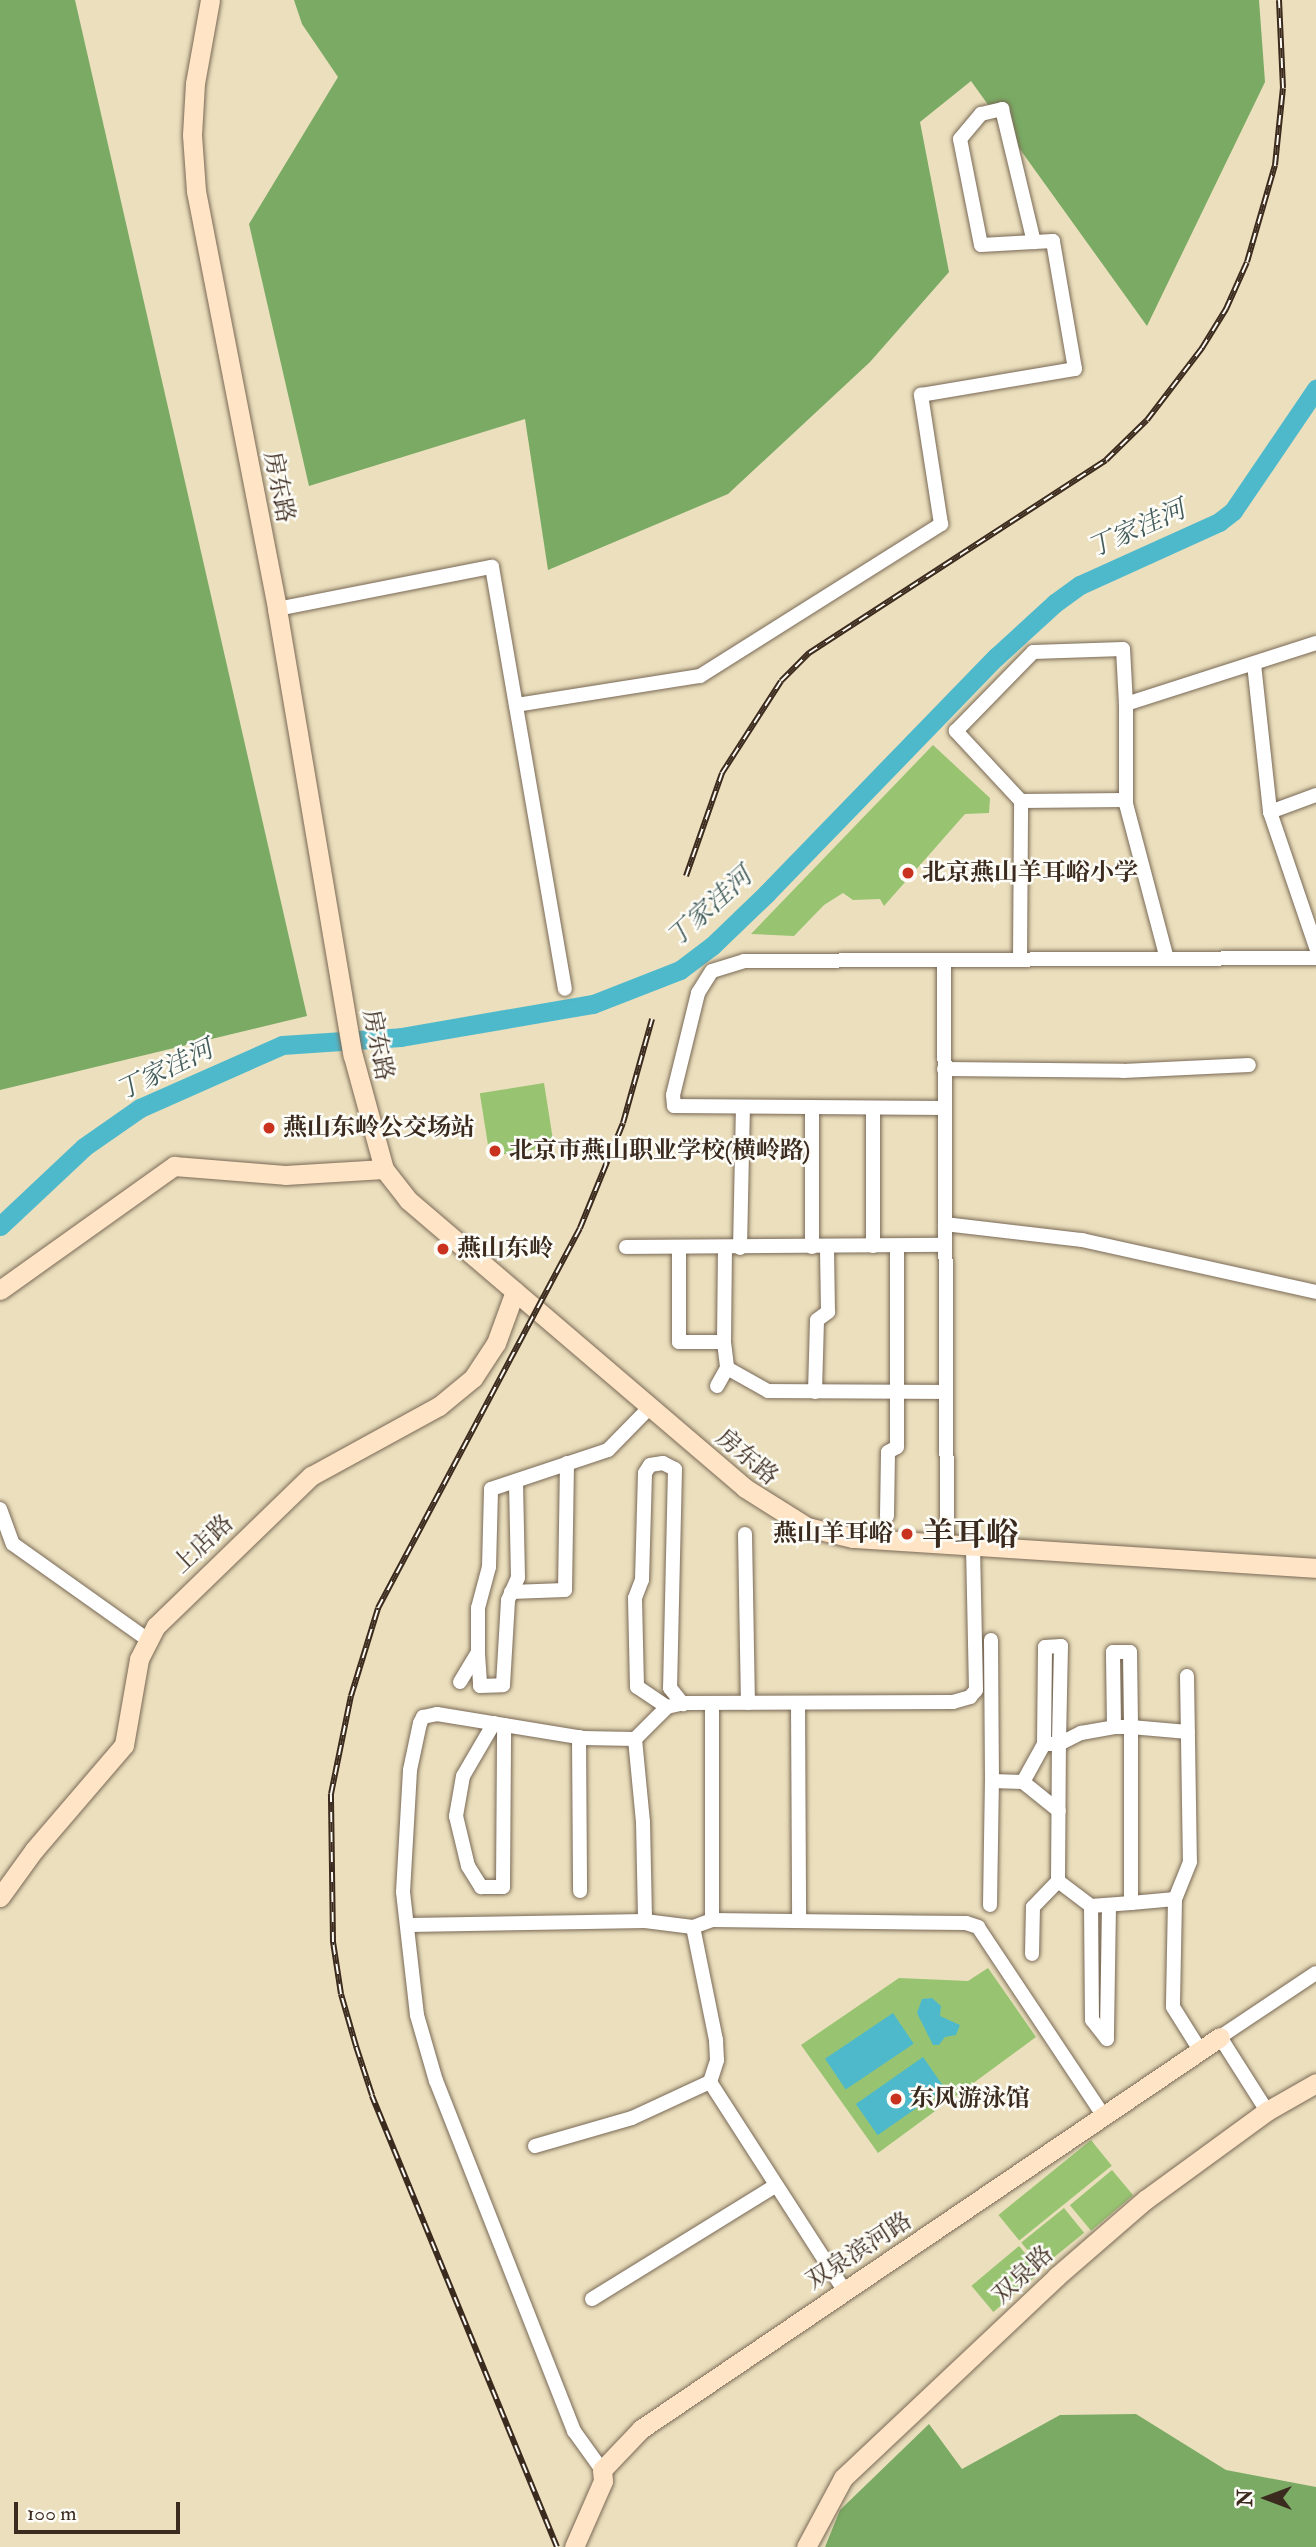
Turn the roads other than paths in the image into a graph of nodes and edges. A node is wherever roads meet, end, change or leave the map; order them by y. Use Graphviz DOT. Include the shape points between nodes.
graph roads {
  1 [pos="210,0"];
  2 [pos="1034,242"];
  3 [pos="277,609"];
  4 [pos="1316,643"];
  5 [pos="1254,664"];
  6 [pos="1126,704"];
  7 [pos="516,705"];
  8 [pos="1316,795"];
  9 [pos="1126,800"];
  10 [pos="1021,801"];
  11 [pos="1270,812"];
  12 [pos="1316,947"];
  13 [pos="1316,958"];
  14 [pos="1167,959"];
  15 [pos="944,960"];
  16 [pos="1020,960"];
  17 [pos="565,989"];
  18 [pos="1248,1065"];
  19 [pos="944,1069"];
  20 [pos="743,1107"];
  21 [pos="812,1107"];
  22 [pos="873,1108"];
  23 [pos="944,1108"];
  24 [pos="384,1169"];
  25 [pos="945,1224"];
  26 [pos="945,1245"];
  27 [pos="873,1246"];
  28 [pos="897,1246"];
  29 [pos="626,1247"];
  30 [pos="820,1247"];
  31 [pos="679,1248"];
  32 [pos="725,1248"];
  33 [pos="740,1248"];
  34 [pos="0,1290"];
  35 [pos="515,1291"];
  36 [pos="1316,1292"];
  37 [pos="724,1342"];
  38 [pos="727,1368"];
  39 [pos="717,1385"];
  40 [pos="815,1392"];
  41 [pos="898,1392"];
  42 [pos="946,1392"];
  43 [pos="650,1407"];
  44 [pos="567,1464"];
  45 [pos="516,1481"];
  46 [pos="0,1509"];
  47 [pos="887,1516"];
  48 [pos="745,1534"];
  49 [pos="947,1545"];
  50 [pos="973,1546"];
  51 [pos="1316,1567"];
  52 [pos="511,1592"];
  53 [pos="148,1640"];
  54 [pos="990,1640"];
  55 [pos="478,1652"];
  56 [pos="1188,1675"];
  57 [pos="460,1682"];
  58 [pos="748,1703"];
  59 [pos="683,1704"];
  60 [pos="798,1704"];
  61 [pos="712,1706"];
  62 [pos="667,1707"];
  63 [pos="499,1724"];
  64 [pos="1114,1727"];
  65 [pos="1131,1727"];
  66 [pos="1188,1732"];
  67 [pos="579,1737"];
  68 [pos="635,1739"];
  69 [pos="1044,1744"];
  70 [pos="1059,1744"];
  71 [pos="992,1781"];
  72 [pos="1023,1782"];
  73 [pos="1059,1811"];
  74 [pos="1058,1881"];
  75 [pos="580,1891"];
  76 [pos="0,1897"];
  77 [pos="1175,1899"];
  78 [pos="1131,1903"];
  79 [pos="990,1905"];
  80 [pos="1109,1905"];
  81 [pos="1091,1906"];
  82 [pos="712,1920"];
  83 [pos="645,1921"];
  84 [pos="799,1921"];
  85 [pos="410,1925"];
  86 [pos="694,1927"];
  87 [pos="1032,1954"];
  88 [pos="1316,1973"];
  89 [pos="1220,2037"];
  90 [pos="1200,2050"];
  91 [pos="710,2082"];
  92 [pos="1316,2083"];
  93 [pos="1267,2110"];
  94 [pos="1103,2115"];
  95 [pos="535,2147"];
  96 [pos="775,2186"];
  97 [pos="844,2290"];
  98 [pos="592,2299"];
  99 [pos="602,2470"];
  100 [pos="574,2547"];
  101 [pos="806,2547"];
  1 -- 3 [label="street, 房东路" via="195,83 196,191"];
  2 -- 2 [label="street" via="981,246 960,139 981,114 1002,109"];
  2 -- 7 [label="street" via="1053,241 1075,369 921,395 941,524 700,676"];
  3 -- 7 [label="street" via="492,567"];
  3 -- 24 [label="street, 房东路" via="353,1056"];
  4 -- 5 [label="street"];
  5 -- 6 [label="street"];
  5 -- 11 [label="street"];
  6 -- 9 [label="street"];
  6 -- 10 [label="street" via="1123,649 1033,652 956,731"];
  7 -- 17 [label="street"];
  8 -- 11 [label="street"];
  9 -- 10 [label="street"];
  9 -- 14 [label="street"];
  10 -- 16 [label="street"];
  11 -- 12 [label="street"];
  13 -- 14 [label="street"];
  14 -- 16 [label="street"];
  15 -- 16 [label="street"];
  15 -- 19 [label="street"];
  15 -- 20 [label="street" via="744,961 712,971 698,993 678,1065 674,1106"];
  18 -- 19 [label="street" via="1123,1071"];
  19 -- 23 [label="street"];
  20 -- 21 [label="street"];
  20 -- 33 [label="street"];
  21 -- 22 [label="street"];
  21 -- 30 [label="street"];
  22 -- 23 [label="street"];
  22 -- 27 [label="street"];
  23 -- 25 [label="street"];
  24 -- 34 [label="street" via="285,1175 174,1166"];
  24 -- 35 [label="street, 房东路" via="408,1200"];
  25 -- 26 [label="street"];
  25 -- 36 [label="street" via="1082,1240"];
  26 -- 28 [label="street"];
  26 -- 42 [label="street"];
  27 -- 28 [label="street"];
  27 -- 30 [label="street"];
  28 -- 41 [label="street"];
  29 -- 31 [label="street"];
  30 -- 33 [label="street"];
  30 -- 40 [label="street" via="828,1312 817,1320"];
  31 -- 32 [label="street"];
  31 -- 37 [label="street" via="679,1342"];
  32 -- 33 [label="street"];
  32 -- 37 [label="street"];
  35 -- 43 [label="street, 房东路"];
  35 -- 53 [label="street, 上店路" via="496,1343 473,1378 439,1406 311,1476 174,1604"];
  37 -- 38 [label="street"];
  38 -- 39 [label="street"];
  38 -- 40 [label="street" via="768,1391"];
  40 -- 41 [label="street"];
  41 -- 42 [label="street"];
  41 -- 47 [label="street" via="897,1447 888,1452"];
  42 -- 49 [label="street"];
  43 -- 44 [label="street" via="608,1450"];
  43 -- 49 [label="street, 房东路" via="763,1503 807,1527 853,1538"];
  44 -- 45 [label="street"];
  44 -- 52 [label="street" via="565,1590"];
  45 -- 52 [label="street" via="518,1578"];
  45 -- 55 [label="street" via="491,1489 489,1567 478,1608"];
  46 -- 53 [label="street" via="13,1544"];
  48 -- 58 [label="street"];
  49 -- 50 [label="street, 房东路"];
  50 -- 51 [label="street, 房东路"];
  50 -- 60 [label="street" via="976,1690 970,1697 953,1702"];
  52 -- 55 [label="street" via="503,1685 480,1686"];
  53 -- 76 [label="street, 上店路" via="139,1659 124,1745"];
  54 -- 71 [label="street"];
  55 -- 57 [label="street"];
  56 -- 66 [label="street"];
  58 -- 60 [label="street"];
  58 -- 61 [label="street"];
  59 -- 61 [label="street"];
  59 -- 62 [label="street"];
  59 -- 62 [label="street" via="670,1688 675,1469 663,1463 650,1465 645,1473 642,1580 635,1611 637,1687"];
  60 -- 84 [label="street"];
  61 -- 82 [label="street"];
  62 -- 68 [label="street"];
  63 -- 63 [label="street" via="463,1776 456,1816 468,1866 481,1887 503,1887"];
  63 -- 67 [label="street"];
  63 -- 85 [label="street" via="437,1714 420,1723 410,1770 403,1892"];
  64 -- 65 [label="street"];
  64 -- 65 [label="street" via="1113,1652 1130,1652"];
  64 -- 70 [label="street" via="1081,1733"];
  65 -- 66 [label="street"];
  65 -- 78 [label="street"];
  66 -- 77 [label="street" via="1190,1862"];
  67 -- 68 [label="street"];
  67 -- 75 [label="street"];
  68 -- 83 [label="street"];
  69 -- 70 [label="street"];
  69 -- 70 [label="street" via="1045,1647 1061,1646"];
  69 -- 72 [label="street"];
  70 -- 73 [label="street"];
  71 -- 72 [label="street"];
  71 -- 79 [label="street"];
  72 -- 73 [label="street"];
  73 -- 74 [label="street"];
  74 -- 81 [label="street"];
  74 -- 87 [label="street" via="1033,1907"];
  77 -- 78 [label="street"];
  77 -- 90 [label="street" via="1173,2007"];
  78 -- 80 [label="street"];
  80 -- 81 [label="street"];
  80 -- 81 [label="street" via="1107,2039 1092,2020"];
  82 -- 84 [label="street"];
  82 -- 86 [label="street"];
  83 -- 85 [label="street"];
  83 -- 86 [label="street"];
  84 -- 94 [label="street" via="966,1923 978,1927"];
  85 -- 99 [label="street" via="417,2015 436,2081 573,2431"];
  86 -- 91 [label="street" via="716,2040 717,2060"];
  88 -- 89 [label="street"];
  89 -- 90 [label="street, 双泉滨河路"];
  89 -- 93 [label="street"];
  90 -- 94 [label="street, 双泉滨河路"];
  91 -- 95 [label="street" via="632,2118"];
  91 -- 96 [label="street"];
  92 -- 93 [label="street, 双泉路"];
  93 -- 101 [label="street, 双泉路" via="1145,2200 1056,2277 843,2478"];
  94 -- 97 [label="street, 双泉滨河路"];
  96 -- 97 [label="street"];
  96 -- 98 [label="street"];
  97 -- 99 [label="street, 双泉滨河路" via="641,2429"];
  99 -- 100 [label="street, 双泉滨河路" via="603,2481"];
}
